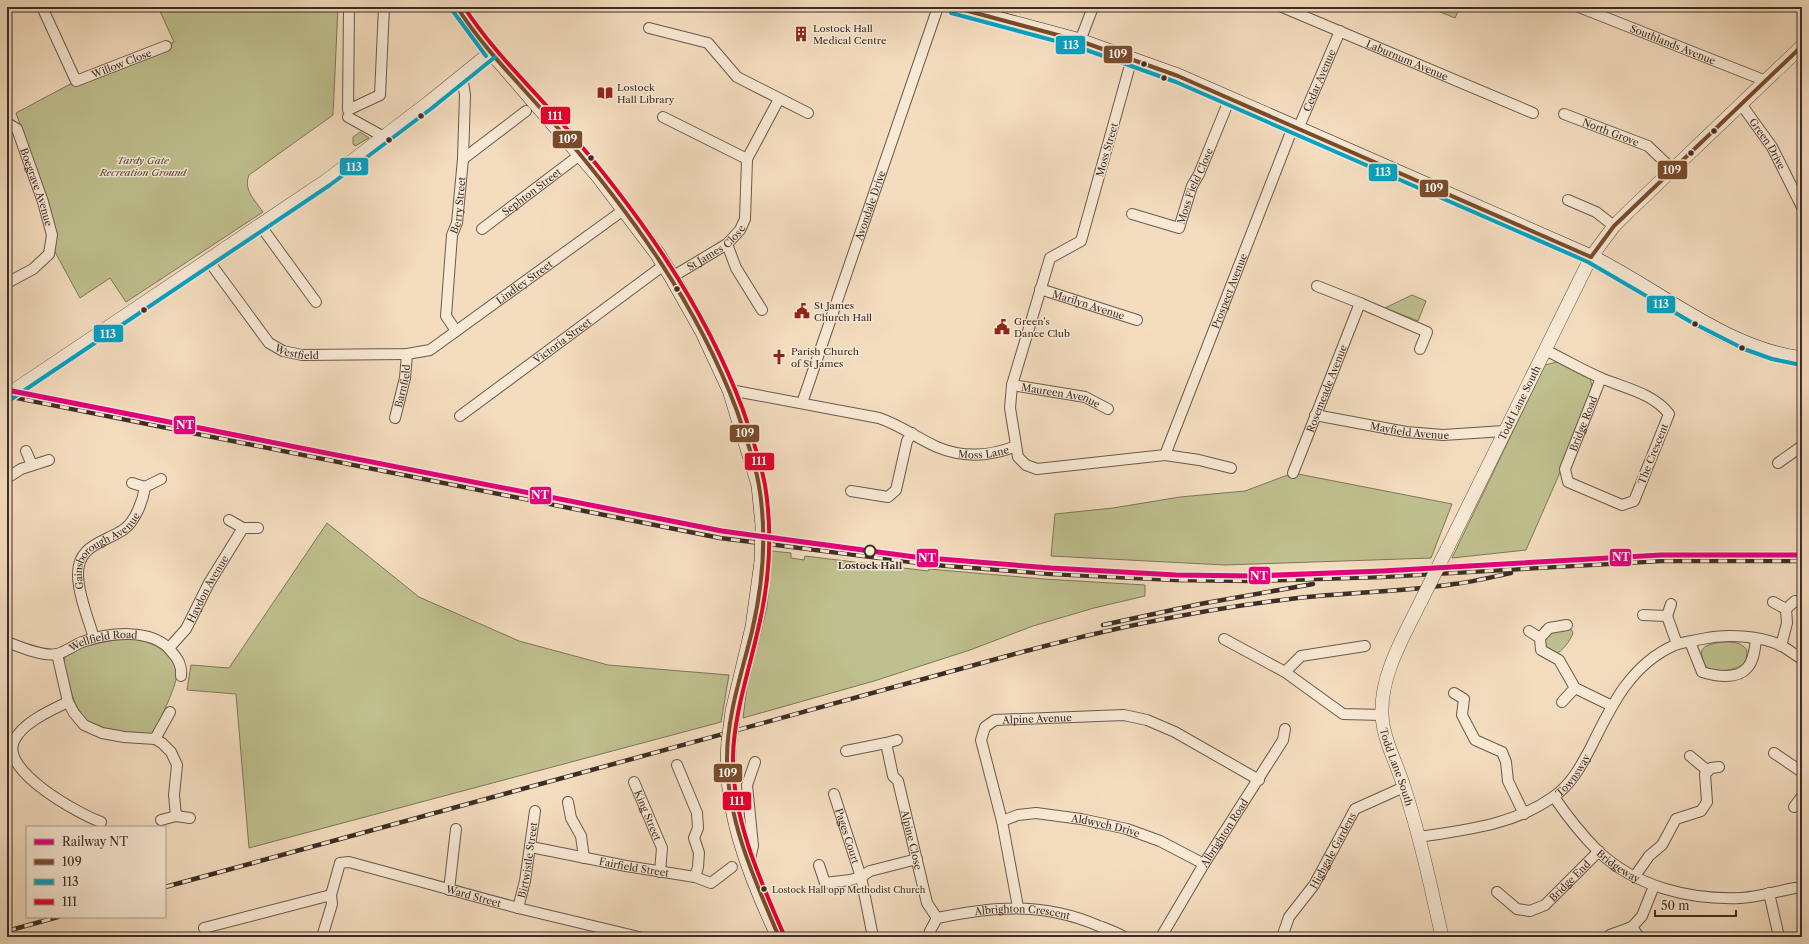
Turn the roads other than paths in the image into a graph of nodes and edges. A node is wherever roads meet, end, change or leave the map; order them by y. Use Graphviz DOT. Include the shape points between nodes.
graph roads {
  1 [pos="42,7"];
  2 [pos="349,7"];
  3 [pos="384,7"];
  4 [pos="457,7"];
  5 [pos="938,7"];
  6 [pos="954,7"];
  7 [pos="1093,7"];
  8 [pos="1282,7"];
  9 [pos="1579,7"];
  10 [pos="649,28"];
  11 [pos="1340,31"];
  12 [pos="1080,40"];
  13 [pos="166,46"];
  14 [pos="1802,46"];
  15 [pos="491,52"];
  16 [pos="1132,58"];
  17 [pos="462,76"];
  18 [pos="1766,81"];
  19 [pos="1230,98"];
  20 [pos="779,99"];
  21 [pos="1741,104"];
  22 [pos="526,111"];
  23 [pos="808,113"];
  24 [pos="1533,113"];
  25 [pos="1564,114"];
  26 [pos="348,117"];
  27 [pos="663,117"];
  28 [pos="7,123"];
  29 [pos="1296,128"];
  30 [pos="384,137"];
  31 [pos="581,154"];
  32 [pos="463,159"];
  33 [pos="747,159"];
  34 [pos="1673,170"];
  35 [pos="1568,200"];
  36 [pos="1802,207"];
  37 [pos="618,214"];
  38 [pos="1132,214"];
  39 [pos="260,225"];
  40 [pos="1614,226"];
  41 [pos="482,229"];
  42 [pos="727,244"];
  43 [pos="1591,257"];
  44 [pos="208,260"];
  45 [pos="668,271"];
  46 [pos="7,282"];
  47 [pos="1317,286"];
  48 [pos="1040,289"];
  49 [pos="316,302"];
  50 [pos="1360,303"];
  51 [pos="762,310"];
  52 [pos="1136,320"];
  53 [pos="456,331"];
  54 [pos="1420,348"];
  55 [pos="430,350"];
  56 [pos="1545,350"];
  57 [pos="407,354"];
  58 [pos="1802,359"];
  59 [pos="1601,378"];
  60 [pos="1012,385"];
  61 [pos="730,390"];
  62 [pos="7,394"];
  63 [pos="802,403"];
  64 [pos="1108,409"];
  65 [pos="1315,415"];
  66 [pos="460,416"];
  67 [pos="395,418"];
  68 [pos="1504,431"];
  69 [pos="912,433"];
  70 [pos="1016,446"];
  71 [pos="1802,446"];
  72 [pos="26,451"];
  73 [pos="1165,455"];
  74 [pos="49,460"];
  75 [pos="1778,463"];
  76 [pos="32,465"];
  77 [pos="1231,468"];
  78 [pos="1565,469"];
  79 [pos="1293,473"];
  80 [pos="7,478"];
  81 [pos="161,479"];
  82 [pos="132,483"];
  83 [pos="145,487"];
  84 [pos="851,491"];
  85 [pos="230,520"];
  86 [pos="242,528"];
  87 [pos="258,528"];
  88 [pos="1795,601"];
  89 [pos="1773,602"];
  90 [pos="1671,604"];
  91 [pos="1786,609"];
  92 [pos="1643,615"];
  93 [pos="1667,616"];
  94 [pos="1567,625"];
  95 [pos="1529,631"];
  96 [pos="94,638"];
  97 [pos="1540,638"];
  98 [pos="1224,639"];
  99 [pos="1756,639"];
  100 [pos="7,642"];
  101 [pos="1690,642"];
  102 [pos="1677,644"];
  103 [pos="1365,646"];
  104 [pos="1781,646"];
  105 [pos="169,648"];
  106 [pos="56,654"];
  107 [pos="1802,659"];
  108 [pos="1285,672"];
  109 [pos="181,676"];
  110 [pos="1575,688"];
  111 [pos="1454,693"];
  112 [pos="68,702"];
  113 [pos="1562,702"];
  114 [pos="1612,706"];
  115 [pos="170,712"];
  116 [pos="1382,715"];
  117 [pos="1285,728"];
  118 [pos="155,739"];
  119 [pos="897,740"];
  120 [pos="886,743"];
  121 [pos="846,751"];
  122 [pos="1774,753"];
  123 [pos="10,756"];
  124 [pos="1690,756"];
  125 [pos="756,762"];
  126 [pos="677,765"];
  127 [pos="1719,767"];
  128 [pos="1708,771"];
  129 [pos="1802,772"];
  130 [pos="1259,780"];
  131 [pos="634,782"];
  132 [pos="1404,787"];
  133 [pos="834,794"];
  134 [pos="1802,796"];
  135 [pos="1554,797"];
  136 [pos="568,802"];
  137 [pos="1794,807"];
  138 [pos="535,810"];
  139 [pos="1524,814"];
  140 [pos="176,816"];
  141 [pos="190,818"];
  142 [pos="161,820"];
  143 [pos="1002,821"];
  144 [pos="101,822"];
  145 [pos="456,829"];
  146 [pos="1419,837"];
  147 [pos="531,847"];
  148 [pos="1599,851"];
  149 [pos="584,858"];
  150 [pos="917,859"];
  151 [pos="749,863"];
  152 [pos="1204,864"];
  153 [pos="819,865"];
  154 [pos="732,867"];
  155 [pos="660,872"];
  156 [pos="861,876"];
  157 [pos="1635,876"];
  158 [pos="695,877"];
  159 [pos="1654,886"];
  160 [pos="1802,888"];
  161 [pos="449,890"];
  162 [pos="1497,892"];
  163 [pos="1769,893"];
  164 [pos="331,895"];
  165 [pos="1018,907"];
  166 [pos="518,908"];
  167 [pos="938,918"];
  168 [pos="1632,927"];
  169 [pos="204,928"];
  170 [pos="1610,935"];
  171 [pos="776,936"];
  172 [pos="322,937"];
  173 [pos="639,937"];
  174 [pos="873,937"];
  175 [pos="931,937"];
  176 [pos="1124,937"];
  177 [pos="1161,937"];
  178 [pos="1282,937"];
  179 [pos="1442,937"];
  180 [pos="1639,937"];
  181 [pos="1779,937"];
  1 -- 13 [label="street, Willow Close" via="76,81"];
  2 -- 3 [label="street" via="348,110 380,95"];
  4 -- 15 [label="main road"];
  5 -- 63 [label="street, Avondale Drive"];
  6 -- 12 [label="main road"];
  7 -- 12 [label="street"];
  8 -- 11 [label="street, Laburnum Avenue"];
  9 -- 18 [label="street, Southlands Avenue"];
  10 -- 20 [label="street" via="708,43 737,77"];
  11 -- 24 [label="street, Laburnum Avenue"];
  11 -- 29 [label="street, Cedar Avenue"];
  12 -- 16 [label="main road"];
  14 -- 18 [label="street, Todd Lane South"];
  15 -- 17 [label="street"];
  15 -- 31 [label="main road"];
  16 -- 19 [label="main road"];
  16 -- 48 [label="street, Moss Street" via="1081,241 1050,258"];
  17 -- 30 [label="street"];
  17 -- 32 [label="street, Berry Street" via="465,95"];
  18 -- 21 [label="street, Todd Lane South"];
  19 -- 29 [label="main road"];
  19 -- 38 [label="street, Moss Field Close" via="1192,186 1179,228"];
  20 -- 23 [label="street"];
  20 -- 33 [label="street, St James Close"];
  21 -- 34 [label="street, Todd Lane South"];
  21 -- 36 [label="street, Green Drive" via="1772,147"];
  22 -- 32 [label="street"];
  25 -- 34 [label="street, North Grove" via="1648,146"];
  26 -- 30 [label="street"];
  27 -- 33 [label="street"];
  28 -- 46 [label="street, Boegrave Avenue" via="17,129 44,202 52,235 49,254 33,269"];
  29 -- 43 [label="main road"];
  29 -- 73 [label="street, Prospect Avenue"];
  30 -- 39 [label="street" via="327,180"];
  31 -- 41 [label="street, Sephton Street"];
  31 -- 45 [label="main road"];
  32 -- 53 [label="street, Berry Street" via="457,223 452,235 446,316"];
  33 -- 42 [label="street, St James Close" via="745,220"];
  34 -- 40 [label="street, Todd Lane South"];
  35 -- 40 [label="street" via="1596,212"];
  37 -- 53 [label="street, Lindley Street"];
  39 -- 44 [label="street"];
  39 -- 49 [label="street"];
  40 -- 43 [label="street, Todd Lane South"];
  42 -- 45 [label="street, St James Close"];
  42 -- 51 [label="street" via="736,268"];
  43 -- 56 [label="street, Todd Lane South"];
  43 -- 58 [label="main road" via="1622,272 1722,332 1771,353"];
  44 -- 57 [label="street, Westfield" via="268,343 283,351 302,355"];
  44 -- 62 [label="street"];
  45 -- 61 [label="main road" via="703,332"];
  45 -- 66 [label="street, Victoria Street"];
  47 -- 50 [label="street"];
  48 -- 52 [label="street, Marilyn Avenue"];
  48 -- 60 [label="street"];
  50 -- 54 [label="street" via="1427,332"];
  50 -- 65 [label="street, Rosemeade Avenue"];
  53 -- 55 [label="street, Lindley Street"];
  55 -- 57 [label="street, Westfield"];
  56 -- 59 [label="street, The Crescent"];
  56 -- 68 [label="street, Todd Lane South"];
  57 -- 67 [label="street, Barnfield" via="405,378"];
  59 -- 78 [label="street, Bridge Road"];
  59 -- 78 [label="street, The Crescent" via="1650,398 1662,405 1669,414 1634,501 1622,505 1568,482"];
  60 -- 64 [label="street, Maureen Avenue" via="1085,397"];
  60 -- 70 [label="street" via="1010,408"];
  61 -- 63 [label="street, Moss Lane"];
  61 -- 151 [label="main road, bridge" via="759,485 763,525 762,562 753,627 728,742 728,776 733,805"];
  63 -- 69 [label="street, Moss Lane" via="879,418"];
  65 -- 68 [label="street, Mayfield Avenue" via="1406,432 1443,435"];
  65 -- 79 [label="street, Rosemeade Avenue"];
  68 -- 116 [label="street, Todd Lane South, bridge" via="1389,672"];
  69 -- 70 [label="street, Moss Lane" via="946,450 974,455 1000,452"];
  69 -- 84 [label="street" via="907,441 896,490 888,497"];
  70 -- 73 [label="street, Moss Lane" via="1018,458 1026,465 1037,469"];
  71 -- 75 [label="street"];
  72 -- 76 [label="street"];
  73 -- 77 [label="street, Moss Lane"];
  74 -- 76 [label="street"];
  76 -- 80 [label="street"];
  81 -- 83 [label="street"];
  82 -- 83 [label="street"];
  83 -- 96 [label="street, Gainsborough Avenue" via="138,509 124,529 90,546 80,560 80,592"];
  85 -- 86 [label="street"];
  86 -- 87 [label="street"];
  86 -- 105 [label="street, Haydon Avenue" via="186,629"];
  88 -- 91 [label="street"];
  89 -- 91 [label="street"];
  90 -- 93 [label="street"];
  91 -- 104 [label="street" via="1787,623"];
  92 -- 93 [label="street"];
  93 -- 102 [label="street"];
  94 -- 97 [label="street" via="1549,628"];
  95 -- 97 [label="street"];
  96 -- 105 [label="street, Wellfield Road" via="133,634 150,637"];
  96 -- 106 [label="street, Wellfield Road"];
  97 -- 110 [label="street" via="1541,650 1559,660"];
  98 -- 108 [label="street"];
  99 -- 101 [label="street, Townsway" via="1736,636 1711,637"];
  99 -- 101 [label="street" via="1753,659 1747,669 1736,674 1715,677 1702,672"];
  99 -- 104 [label="street, Townsway"];
  100 -- 106 [label="street, Wellfield Road" via="35,652"];
  101 -- 102 [label="street, Townsway"];
  102 -- 114 [label="street, Townsway" via="1643,666 1628,681"];
  103 -- 108 [label="street" via="1301,656"];
  104 -- 107 [label="street, Townsway"];
  105 -- 109 [label="street, Wellfield Road" via="178,659 182,669"];
  106 -- 112 [label="street"];
  108 -- 116 [label="street" via="1343,714"];
  110 -- 113 [label="street"];
  110 -- 114 [label="street"];
  111 -- 139 [label="street" via="1464,699 1462,716 1475,740 1502,752 1508,781"];
  112 -- 118 [label="street" via="84,725 102,733"];
  112 -- 123 [label="street" via="25,728 13,742"];
  114 -- 135 [label="street, Townsway" via="1582,764 1570,782"];
  115 -- 118 [label="street"];
  116 -- 132 [label="street, Todd Lane South" via="1385,734"];
  117 -- 130 [label="street, Albrighton Road" via="1283,740"];
  118 -- 140 [label="street" via="171,752 176,765"];
  119 -- 120 [label="street"];
  120 -- 121 [label="street"];
  120 -- 150 [label="street, Alpine Close"];
  122 -- 129 [label="street"];
  123 -- 144 [label="street" via="41,788 84,816"];
  124 -- 128 [label="street"];
  125 -- 151 [label="street" via="747,785 753,846"];
  126 -- 158 [label="street" via="696,813 698,828 694,838 699,853"];
  127 -- 128 [label="street"];
  128 -- 157 [label="street" via="1705,774 1707,802 1700,811 1676,819 1662,845 1649,856"];
  130 -- 143 [label="street, Alpine Avenue" via="1175,732 1146,720 1124,715 995,720 985,728 981,740"];
  130 -- 152 [label="street, Albrighton Road"];
  131 -- 155 [label="street, King Street" via="662,848"];
  132 -- 146 [label="street, Todd Lane South"];
  132 -- 178 [label="street, Highgale Gardens" via="1355,809 1314,885 1289,917"];
  133 -- 156 [label="street, Pages Court"];
  134 -- 137 [label="street"];
  135 -- 139 [label="street, Townsway"];
  135 -- 148 [label="street, Bridgeway"];
  136 -- 149 [label="street" via="571,818 581,836"];
  138 -- 147 [label="street, Birtwistle Street"];
  139 -- 146 [label="street, Townsway" via="1478,828"];
  140 -- 141 [label="street"];
  140 -- 142 [label="street"];
  143 -- 152 [label="street, Aldwych Drive" via="1036,813 1081,819 1127,829 1160,841"];
  143 -- 165 [label="street, Alpine Avenue"];
  145 -- 161 [label="street"];
  146 -- 179 [label="street, Todd Lane South"];
  147 -- 149 [label="street, Fairfield Street"];
  147 -- 166 [label="street, Birtwistle Street"];
  148 -- 157 [label="street, Bridgeway"];
  148 -- 162 [label="street, Bridge End" via="1545,905 1530,911 1517,910"];
  149 -- 155 [label="street, Fairfield Street"];
  150 -- 156 [label="street, Pages Court" via="870,871"];
  150 -- 167 [label="street, Alpine Close" via="927,903"];
  151 -- 171 [label="main road"];
  152 -- 177 [label="street, Albrighton Road"];
  153 -- 156 [label="street, Pages Court" via="825,883"];
  154 -- 158 [label="street, Fairfield Street" via="711,883"];
  155 -- 158 [label="street, Fairfield Street"];
  156 -- 174 [label="street, Pages Court"];
  157 -- 159 [label="street, Bridgeway"];
  159 -- 163 [label="street, Bridgeway" via="1703,897 1742,898"];
  159 -- 168 [label="street" via="1642,916"];
  160 -- 163 [label="street, Bridgeway"];
  161 -- 164 [label="street, Ward Street" via="349,862 340,863"];
  161 -- 166 [label="street, Ward Street"];
  163 -- 181 [label="street"];
  164 -- 169 [label="street"];
  164 -- 172 [label="street, Ward Street" via="332,904"];
  165 -- 167 [label="street, Albrighton Crescent"];
  165 -- 176 [label="street, Albrighton Crescent" via="1054,911 1089,921"];
  166 -- 173 [label="street, Ward Street"];
  167 -- 175 [label="street" via="930,931"];
  168 -- 170 [label="street"];
  168 -- 180 [label="street"];
}
